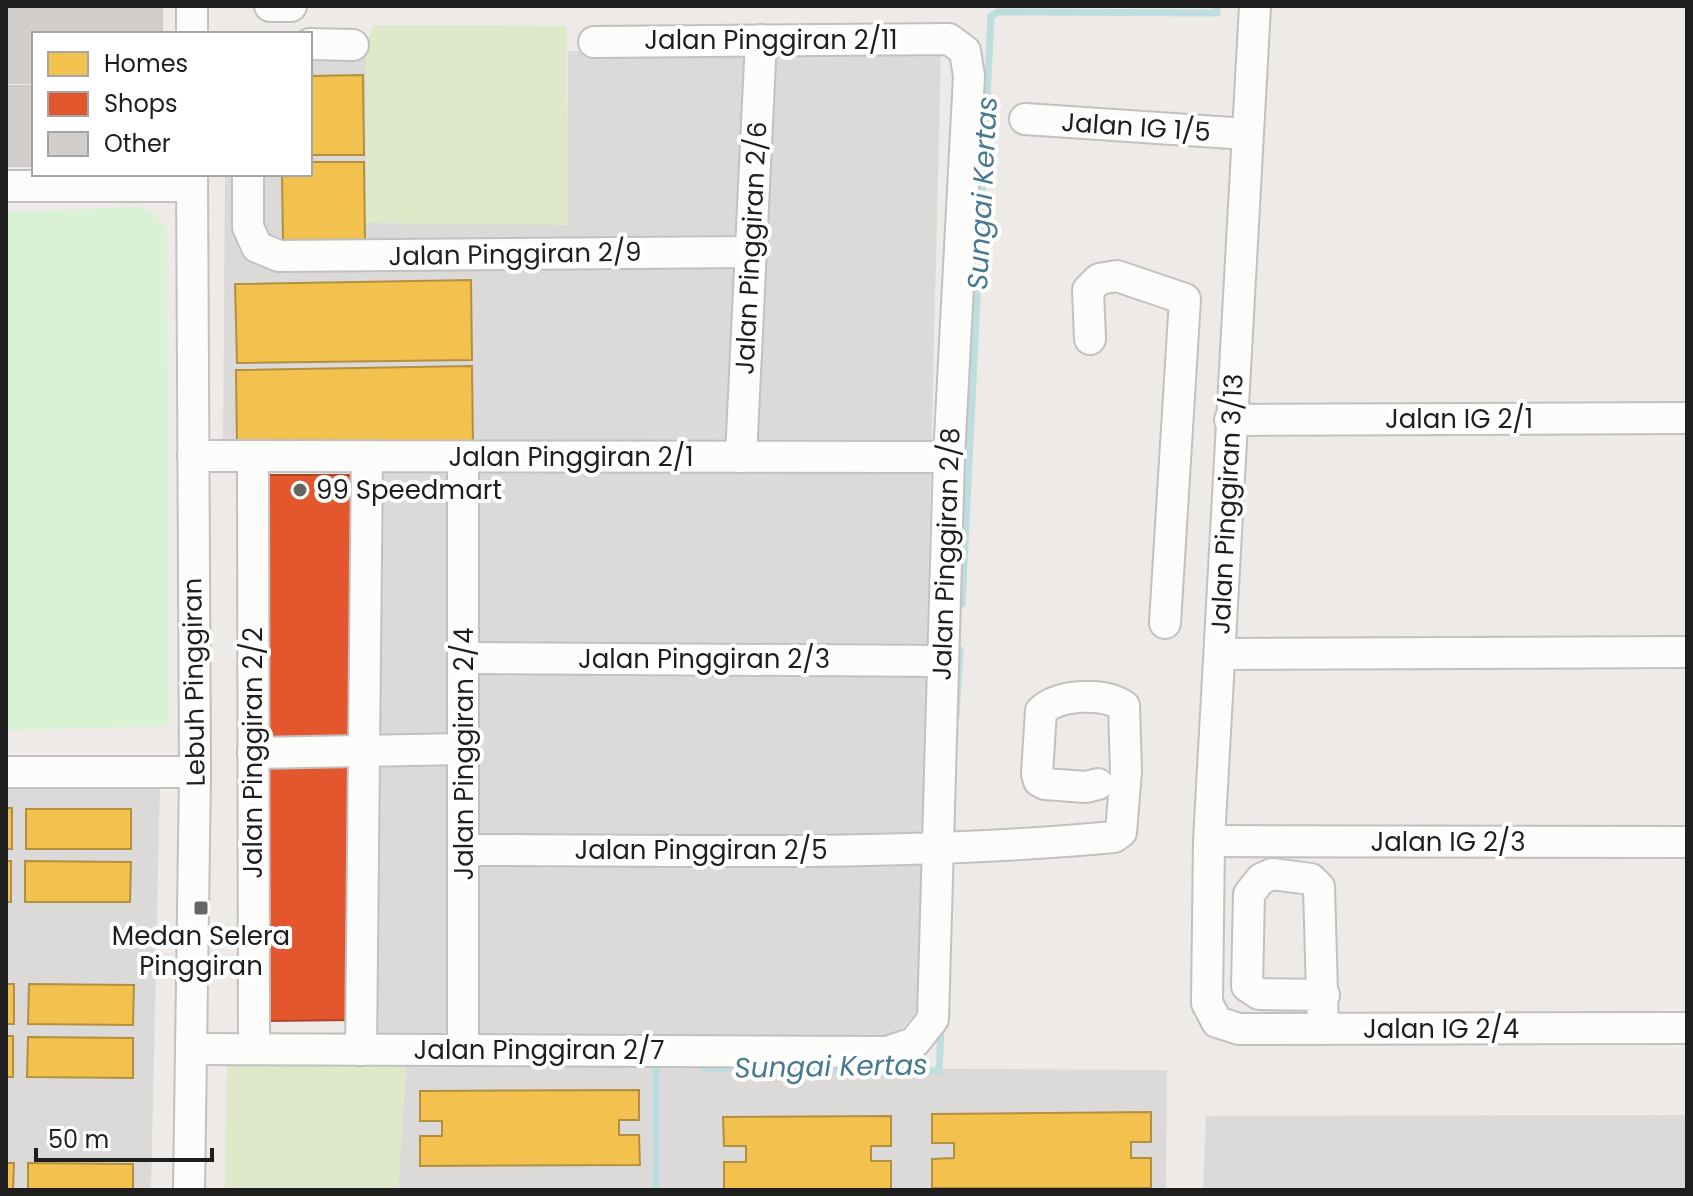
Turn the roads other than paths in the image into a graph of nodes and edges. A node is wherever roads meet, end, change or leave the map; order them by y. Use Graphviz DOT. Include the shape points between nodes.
graph roads {
  1 [pos="192,6"];
  2 [pos="270,6"];
  3 [pos="291,6"];
  4 [pos="1255,6"];
  5 [pos="192,32"];
  6 [pos="949,39"];
  7 [pos="761,40"];
  8 [pos="594,42"];
  9 [pos="312,44"];
  10 [pos="353,45"];
  11 [pos="1025,119"];
  12 [pos="1247,134"];
  13 [pos="248,176"];
  14 [pos="192,180"];
  15 [pos="6,186"];
  16 [pos="751,252"];
  17 [pos="1185,299"];
  18 [pos="1237,303"];
  19 [pos="1090,339"];
  20 [pos="1687,418"];
  21 [pos="1230,420"];
  22 [pos="193,456"];
  23 [pos="253,457"];
  24 [pos="367,457"];
  25 [pos="463,457"];
  26 [pos="741,457"];
  27 [pos="949,457"];
  28 [pos="1165,623"];
  29 [pos="1687,652"];
  30 [pos="1220,654"];
  31 [pos="465,658"];
  32 [pos="943,661"];
  33 [pos="464,749"];
  34 [pos="363,751"];
  35 [pos="253,753"];
  36 [pos="6,772"];
  37 [pos="195,772"];
  38 [pos="1098,784"];
  39 [pos="1209,841"];
  40 [pos="1687,842"];
  41 [pos="464,850"];
  42 [pos="938,850"];
  43 [pos="1324,995"];
  44 [pos="1207,1003"];
  45 [pos="1687,1028"];
  46 [pos="1323,1029"];
  47 [pos="192,1049"];
  48 [pos="254,1049"];
  49 [pos="361,1050"];
  50 [pos="463,1050"];
  51 [pos="887,1052"];
  52 [pos="189,1190"];
  1 -- 5 [label="street"];
  2 -- 3 [label="street"];
  4 -- 12 [label="street, Jalan Pinggiran 3/13"];
  6 -- 7 [label="street, Jalan Pinggiran 2/11"];
  6 -- 27 [label="street, Jalan Pinggiran 2/8" via="965,51 969,76"];
  7 -- 8 [label="street, Jalan Pinggiran 2/11"];
  7 -- 16 [label="street, Jalan Pinggiran 2/6"];
  9 -- 10 [label="street"];
  11 -- 12 [label="street, Jalan IG 1/5"];
  12 -- 18 [label="street, Jalan Pinggiran 3/13"];
  13 -- 16 [label="street, Jalan Pinggiran 2/9" via="248,227 257,247 279,256"];
  14 -- 15 [label="street"];
  14 -- 22 [label="street, Lebuh Pinggiran"];
  16 -- 26 [label="street, Jalan Pinggiran 2/6"];
  17 -- 18 [label="street"];
  17 -- 19 [label="street" via="1117,276 1099,279 1088,290"];
  17 -- 28 [label="street"];
  18 -- 21 [label="street, Jalan Pinggiran 3/13"];
  20 -- 21 [label="street, Jalan IG 2/1"];
  21 -- 30 [label="street, Jalan Pinggiran 3/13"];
  22 -- 23 [label="street, Jalan Pinggiran 2/1"];
  22 -- 37 [label="street, Lebuh Pinggiran"];
  23 -- 24 [label="street, Jalan Pinggiran 2/1"];
  23 -- 35 [label="street, Jalan Pinggiran 2/2"];
  24 -- 25 [label="street, Jalan Pinggiran 2/1"];
  24 -- 34 [label="street"];
  25 -- 26 [label="street, Jalan Pinggiran 2/1"];
  25 -- 31 [label="street, Jalan Pinggiran 2/4"];
  26 -- 27 [label="street, Jalan Pinggiran 2/1"];
  27 -- 32 [label="street, Jalan Pinggiran 2/8"];
  29 -- 30 [label="street"];
  30 -- 39 [label="street, Jalan Pinggiran 3/13"];
  31 -- 32 [label="street, Jalan Pinggiran 2/3"];
  31 -- 33 [label="street, Jalan Pinggiran 2/4"];
  32 -- 42 [label="street, Jalan Pinggiran 2/8"];
  33 -- 34 [label="street"];
  33 -- 41 [label="street, Jalan Pinggiran 2/4"];
  34 -- 35 [label="street"];
  34 -- 49 [label="street"];
  35 -- 48 [label="street, Jalan Pinggiran 2/2"];
  36 -- 37 [label="street"];
  37 -- 47 [label="street, Lebuh Pinggiran"];
  38 -- 42 [label="street, Jalan Pinggiran 2/5" via="1039,781 1038,730 1046,705 1079,697 1124,706 1121,832 1042,845"];
  39 -- 40 [label="street, Jalan IG 2/3"];
  39 -- 44 [label="street, Jalan Pinggiran 3/13"];
  41 -- 42 [label="street, Jalan Pinggiran 2/5"];
  41 -- 50 [label="street, Jalan Pinggiran 2/4"];
  42 -- 51 [label="street, Jalan Pinggiran 2/8" via="933,1019 914,1043"];
  43 -- 46 [label="street"];
  44 -- 46 [label="street, Jalan IG 2/4" via="1217,1022 1239,1029"];
  45 -- 46 [label="street, Jalan IG 2/4"];
  47 -- 48 [label="street, Jalan Pinggiran 2/7"];
  47 -- 52 [label="street, Lebuh Pinggiran"];
  48 -- 49 [label="street, Jalan Pinggiran 2/7"];
  49 -- 50 [label="street, Jalan Pinggiran 2/7"];
  50 -- 51 [label="street, Jalan Pinggiran 2/7"];
}
